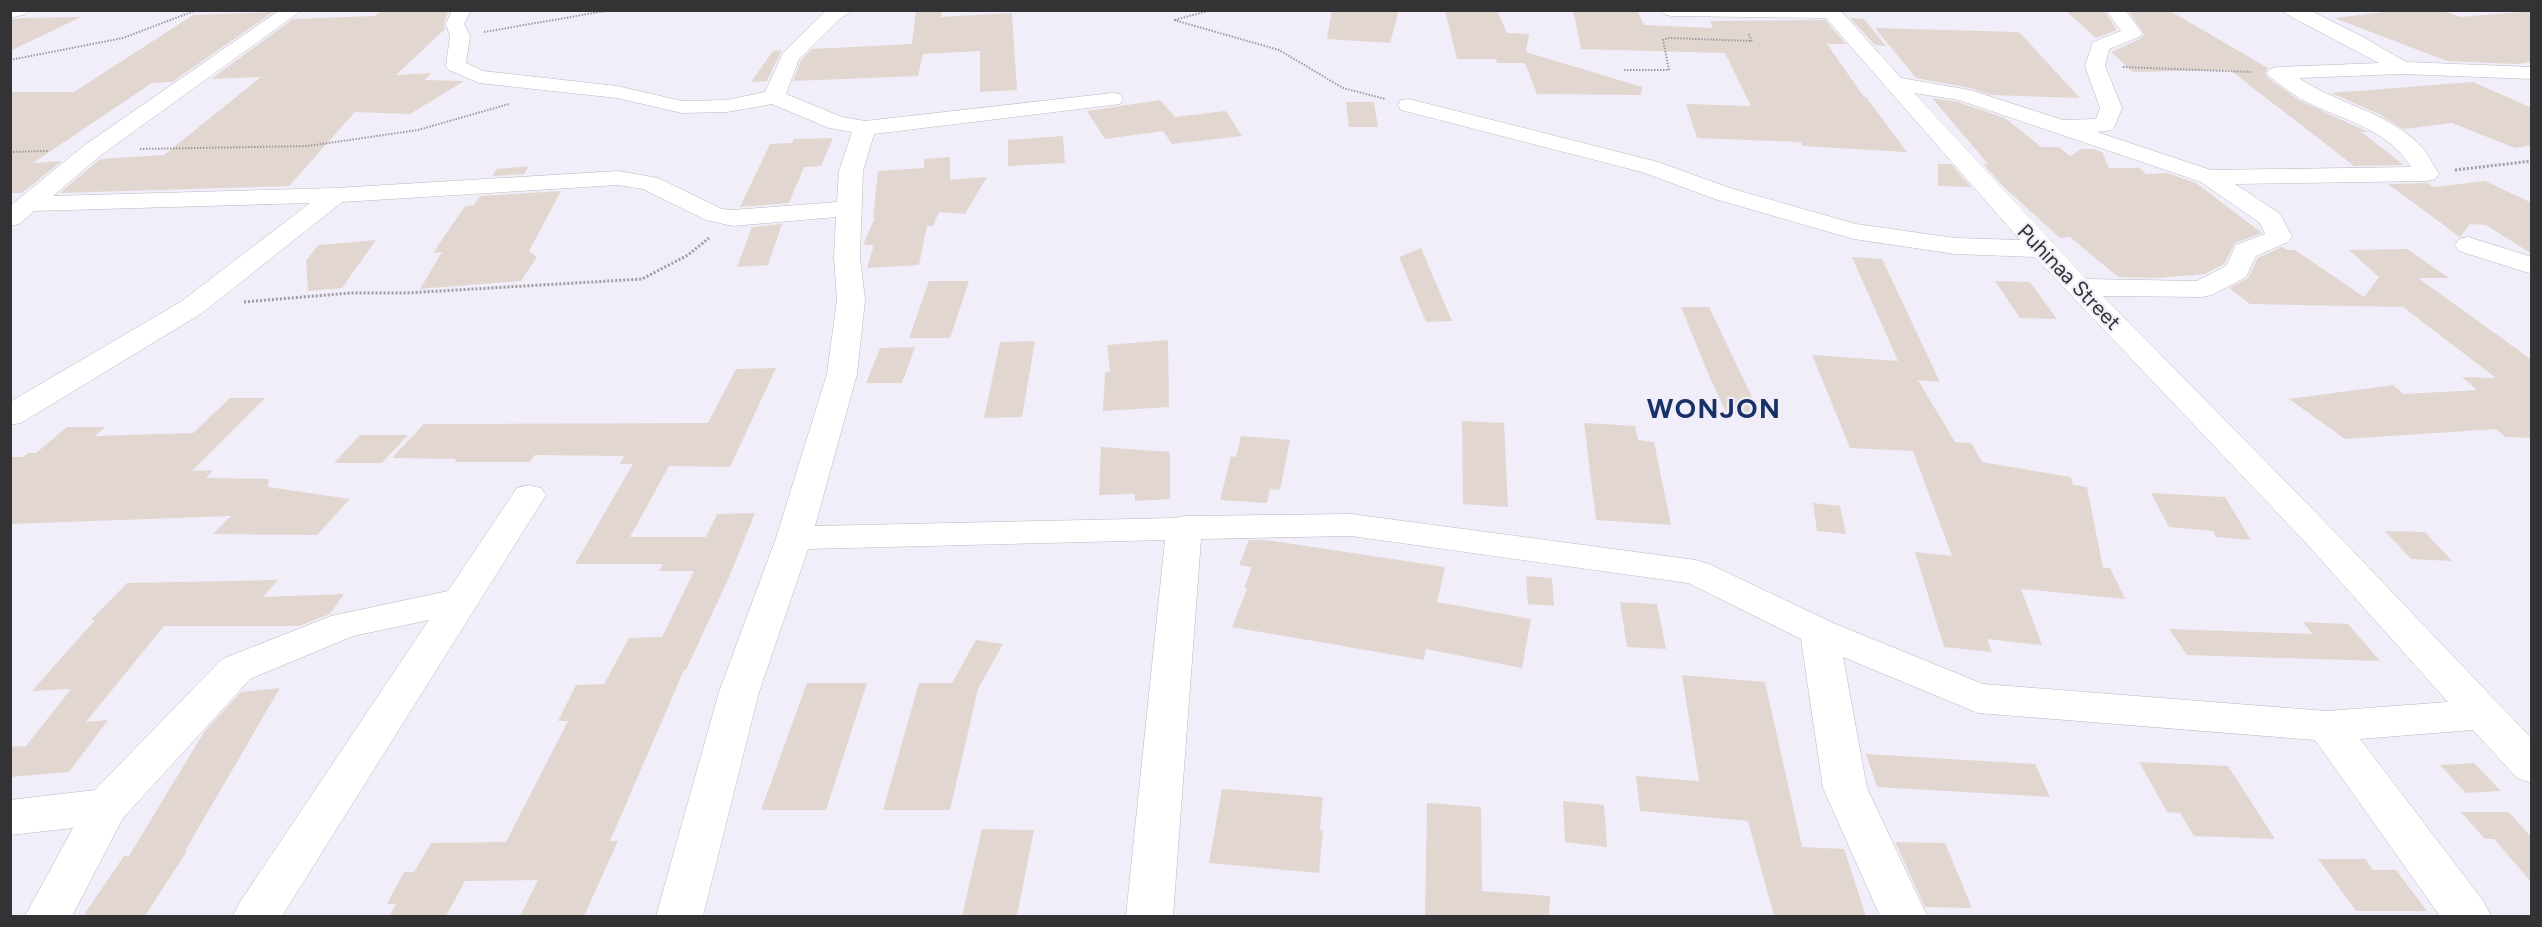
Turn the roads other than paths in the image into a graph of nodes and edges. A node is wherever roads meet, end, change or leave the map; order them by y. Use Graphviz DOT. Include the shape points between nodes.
graph roads {
  1 [pos="19,10"];
  2 [pos="293,10"];
  3 [pos="462,10"];
  4 [pos="844,10"];
  5 [pos="1671,10"];
  6 [pos="2115,10"];
  7 [pos="2293,10"];
  8 [pos="1830,11"];
  9 [pos="1725,12"];
  10 [pos="10,13"];
  11 [pos="2403,68"];
  12 [pos="2532,74"];
  13 [pos="1892,83"];
  14 [pos="774,96"];
  15 [pos="1112,99"];
  16 [pos="1409,105"];
  17 [pos="2053,126"];
  18 [pos="865,128"];
  19 [pos="2209,177"];
  20 [pos="336,195"];
  21 [pos="849,208"];
  22 [pos="20,211"];
  23 [pos="2468,245"];
  24 [pos="2042,249"];
  25 [pos="2532,266"];
  26 [pos="2079,287"];
  27 [pos="10,416"];
  28 [pos="529,495"];
  29 [pos="1184,527"];
  30 [pos="794,538"];
  31 [pos="459,601"];
  32 [pos="1819,632"];
  33 [pos="2483,714"];
  34 [pos="2327,726"];
  35 [pos="2532,767"];
  36 [pos="107,806"];
  37 [pos="10,818"];
  38 [pos="48,916"];
  39 [pos="257,916"];
  40 [pos="679,916"];
  41 [pos="1150,916"];
  42 [pos="1903,916"];
  43 [pos="2467,916"];
  1 -- 10 [label="street"];
  2 -- 22 [label="street" via="93,150"];
  3 -- 14 [label="street" via="455,24 460,36 456,66 479,77 617,92 682,107 728,106"];
  4 -- 14 [label="street" via="834,14 790,57"];
  5 -- 9 [label="street"];
  6 -- 17 [label="street" via="2132,33 2100,46 2096,66 2112,108 2105,125"];
  7 -- 11 [label="street"];
  8 -- 9 [label="street"];
  8 -- 13 [label="street, Puhinaa Street"];
  11 -- 12 [label="street"];
  11 -- 19 [label="street" via="2277,73 2312,96 2375,123 2413,151 2427,174"];
  13 -- 17 [label="street" via="1963,94"];
  13 -- 24 [label="street, Puhinaa Street"];
  14 -- 18 [label="street" via="837,123"];
  15 -- 18 [label="street"];
  16 -- 24 [label="street" via="1650,167 1724,194 1854,231 1955,246"];
  17 -- 19 [label="street"];
  18 -- 21 [label="street" via="851,171"];
  19 -- 26 [label="street" via="2271,219 2279,237 2244,250 2237,271 2202,290"];
  20 -- 21 [label="street" via="618,178 649,183 715,215 733,218"];
  20 -- 22 [label="street"];
  20 -- 27 [label="street" via="192,307"];
  21 -- 30 [label="street" via="846,257 851,292 842,374"];
  23 -- 25 [label="street"];
  24 -- 26 [label="street, Puhinaa Street"];
  26 -- 33 [label="street, Puhinaa Street" via="2318,535"];
  28 -- 31 [label="street"];
  29 -- 30 [label="street"];
  29 -- 32 [label="street" via="1351,525 1696,572"];
  29 -- 41 [label="street"];
  30 -- 40 [label="street" via="739,692"];
  31 -- 36 [label="street" via="344,625 237,669"];
  31 -- 39 [label="street"];
  32 -- 34 [label="street" via="1978,698"];
  32 -- 42 [label="street" via="1845,788"];
  33 -- 34 [label="street"];
  33 -- 35 [label="street, Puhinaa Street"];
  34 -- 43 [label="street"];
  36 -- 37 [label="street"];
  36 -- 38 [label="street"];
}
